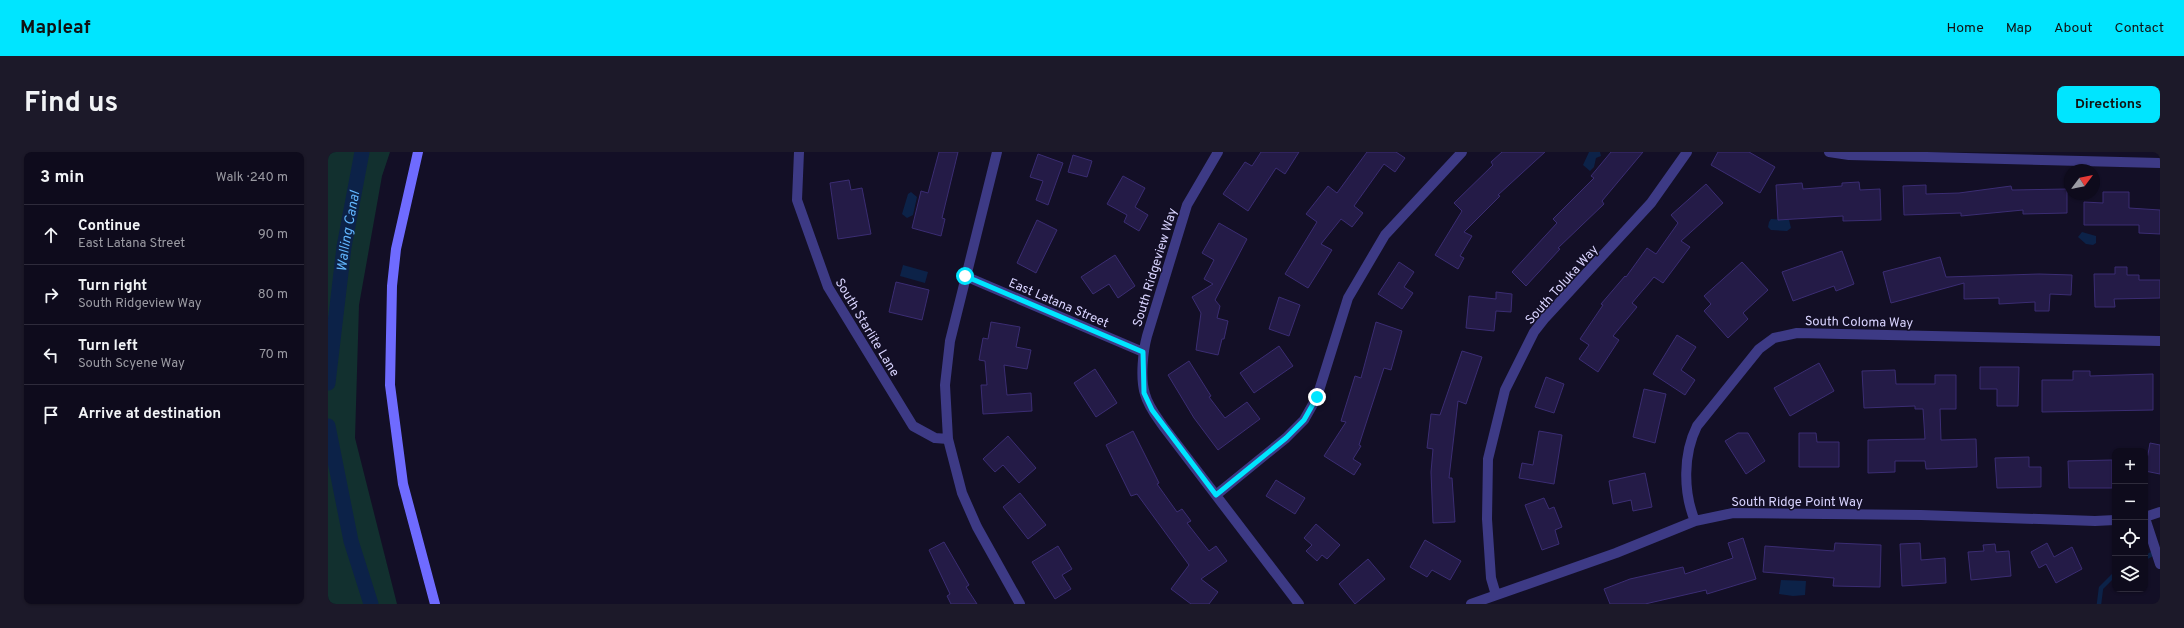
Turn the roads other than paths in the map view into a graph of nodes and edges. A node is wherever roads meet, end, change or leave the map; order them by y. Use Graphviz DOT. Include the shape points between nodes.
graph roads {
  1 [pos="418,152"];
  2 [pos="799,152"];
  3 [pos="997,152"];
  4 [pos="1218,152"];
  5 [pos="1462,152"];
  6 [pos="1687,152"];
  7 [pos="1828,152"];
  8 [pos="2160,163"];
  9 [pos="965,276"];
  10 [pos="2160,341"];
  11 [pos="1143,352"];
  12 [pos="948,440"];
  13 [pos="1216,495"];
  14 [pos="2160,512"];
  15 [pos="2148,517"];
  16 [pos="2112,520"];
  17 [pos="2146,520"];
  18 [pos="1695,521"];
  19 [pos="2160,564"];
  20 [pos="1496,595"];
  21 [pos="435,604"];
  22 [pos="1020,604"];
  23 [pos="1299,604"];
  24 [pos="1471,604"];
  1 -- 21 [label="street" via="396,249 392,286 390,385 403,484"];
  2 -- 12 [label="street, South Starlite Lane" via="797,200 828,287 913,426 935,438"];
  3 -- 9 [label="street"];
  4 -- 11 [label="street, South Ridgeview Way" via="1187,205"];
  5 -- 13 [label="street" via="1385,235 1348,298 1317,397 1304,420 1286,438"];
  6 -- 20 [label="street, South Toluka Way" via="1651,204 1534,332 1505,390 1486,480 1491,578"];
  7 -- 8 [label="street"];
  9 -- 11 [label="street, East Latana Street"];
  9 -- 12 [label="street" via="950,341 945,385"];
  10 -- 18 [label="street, South Coloma Way" via="1797,333 1774,338 1759,349 1697,426 1690,441 1687,488"];
  11 -- 13 [label="street, South Ridgeview Way" via="1144,393 1152,410"];
  12 -- 22 [label="street" via="962,493 977,527"];
  13 -- 23 [label="street"];
  14 -- 15 [label="street"];
  16 -- 18 [label="street, South Ridge Point Way" via="1733,512"];
  17 -- 19 [label="street"];
  18 -- 20 [label="street, South Ridge Point Way" via="1616,553"];
  20 -- 24 [label="street, South Ridge Point Way"];
}
